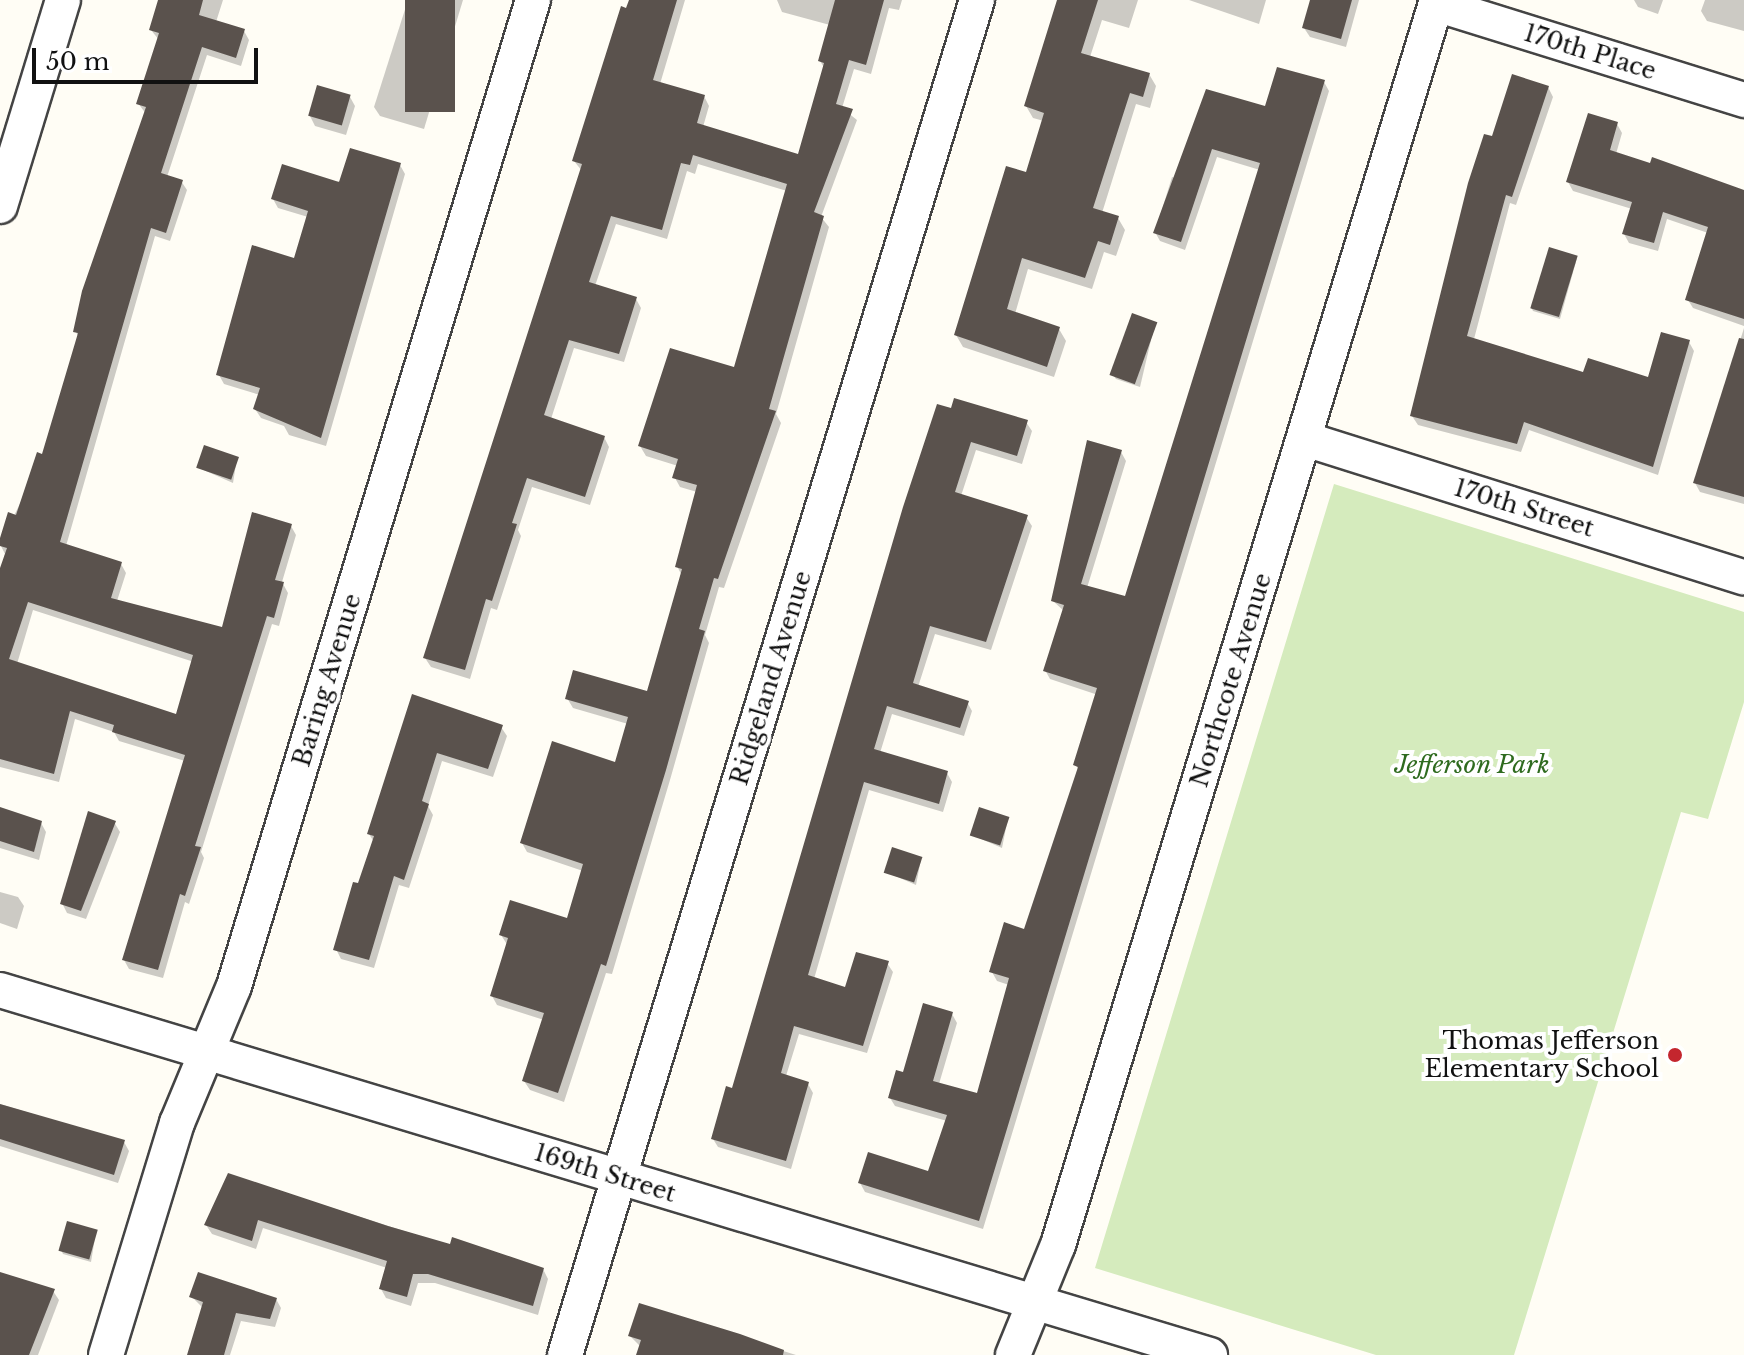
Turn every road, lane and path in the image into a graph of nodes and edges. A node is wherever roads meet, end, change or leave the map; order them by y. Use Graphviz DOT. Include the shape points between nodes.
graph roads {
  1 [pos="63,0"];
  2 [pos="533,0"];
  3 [pos="977,0"];
  4 [pos="1436,2"];
  5 [pos="1744,100"];
  6 [pos="0,206"];
  7 [pos="1305,439"];
  8 [pos="1744,577"];
  9 [pos="0,990"];
  10 [pos="206,1052"];
  11 [pos="620,1177"];
  12 [pos="1035,1302"];
  13 [pos="106,1355"];
  14 [pos="565,1355"];
  15 [pos="1013,1355"];
  16 [pos="1210,1355"];
  1 -- 6 [label="street"];
  2 -- 10 [label="street, Baring Avenue" via="234,986"];
  3 -- 11 [label="street, Ridgeland Avenue"];
  4 -- 5 [label="street, 170th Place"];
  4 -- 7 [label="street, Northcote Avenue"];
  7 -- 8 [label="street, 170th Street"];
  7 -- 12 [label="street, Northcote Avenue" via="1063,1230"];
  9 -- 10 [label="street, 169th Street"];
  10 -- 11 [label="street, 169th Street"];
  10 -- 13 [label="street, Baring Avenue" via="177,1123"];
  11 -- 12 [label="street, 169th Street"];
  11 -- 14 [label="street, Ridgeland Avenue"];
  12 -- 15 [label="street, Northcote Avenue"];
  12 -- 16 [label="street, 169th Street"];
}
